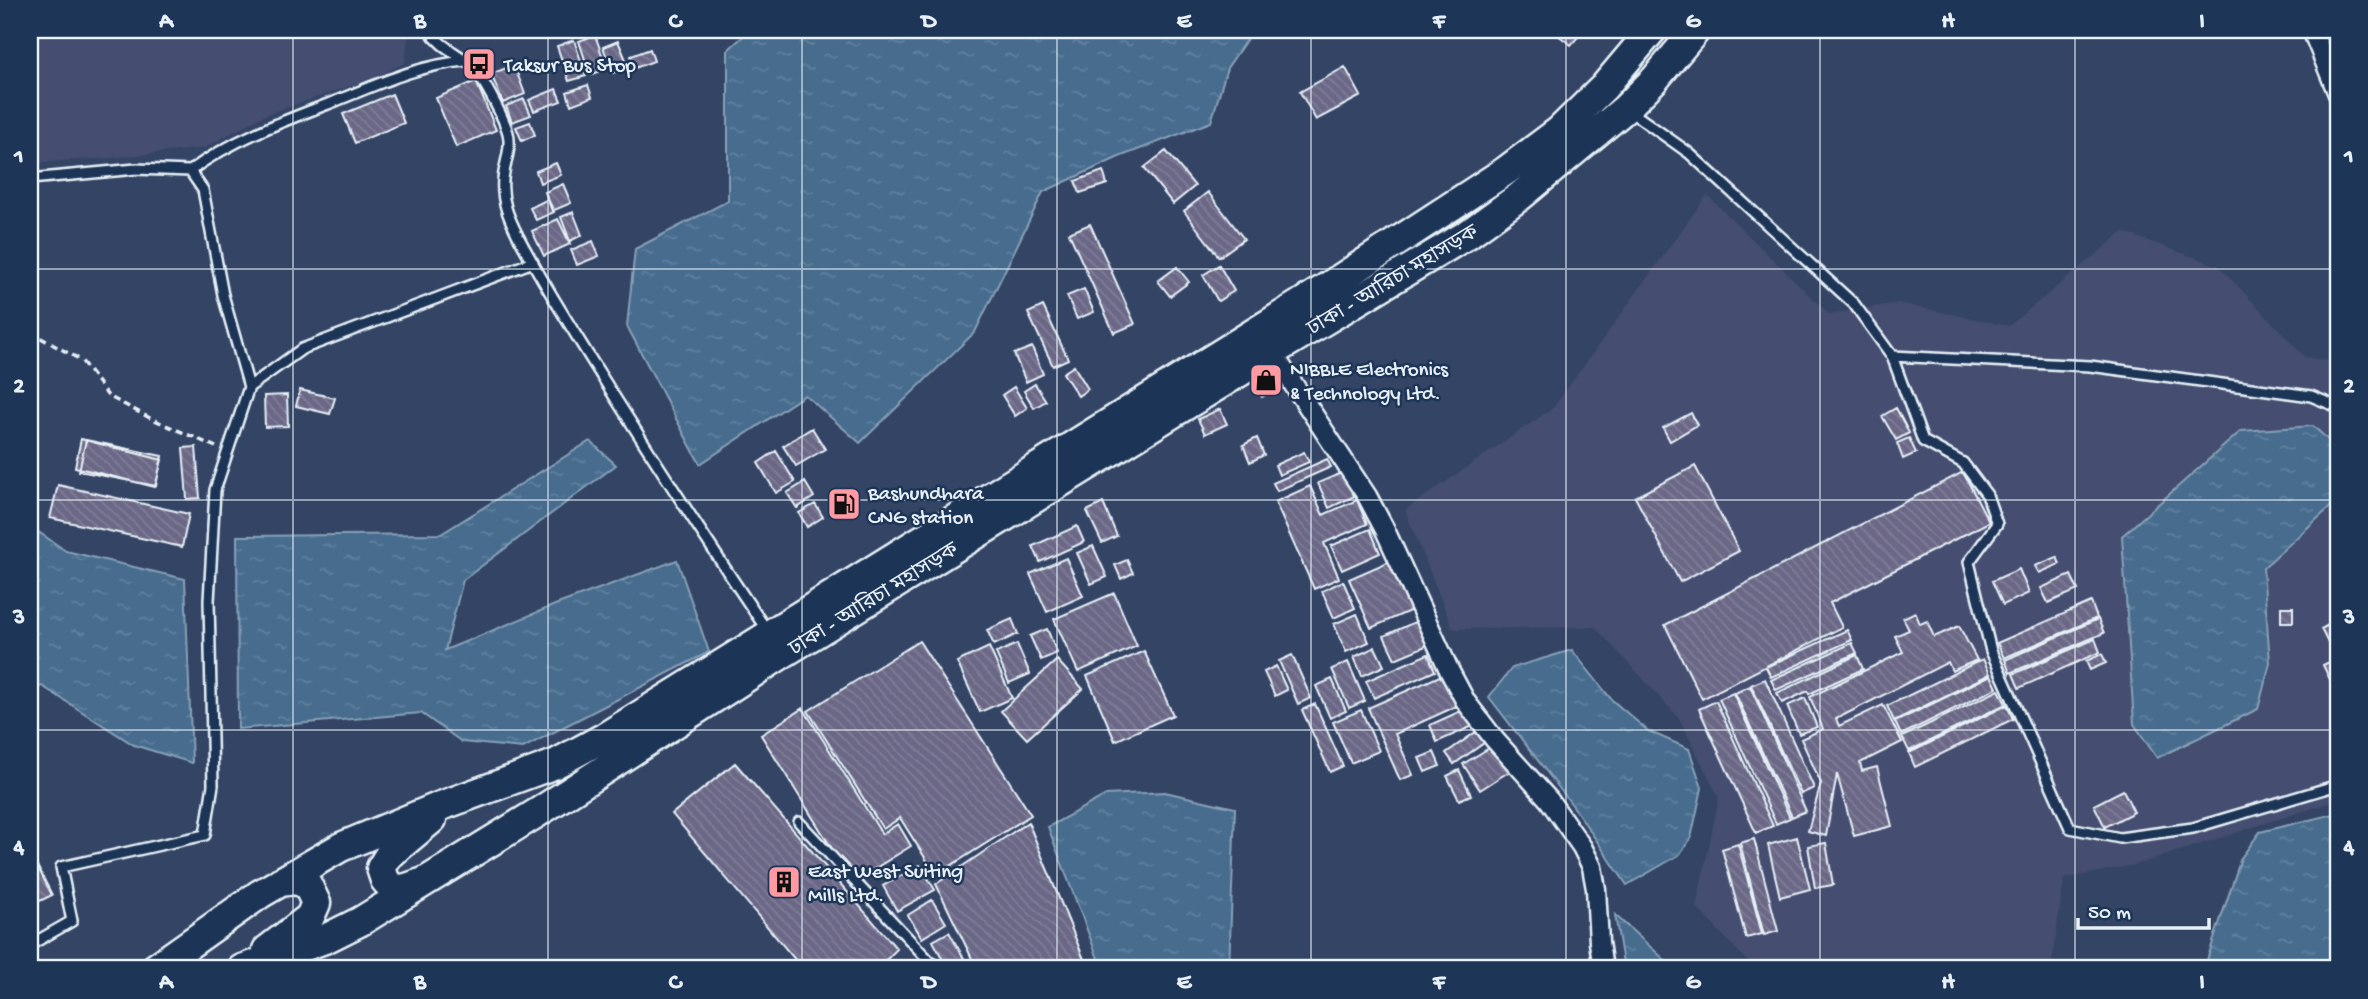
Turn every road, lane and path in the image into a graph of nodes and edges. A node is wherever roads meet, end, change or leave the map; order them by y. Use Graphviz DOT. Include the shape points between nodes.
graph roads {
  1 [pos="429,30"];
  2 [pos="1652,30"];
  3 [pos="2312,30"];
  4 [pos="1695,35"];
  5 [pos="465,61"];
  6 [pos="2338,94"];
  7 [pos="1626,108"];
  8 [pos="190,171"];
  9 [pos="30,179"];
  10 [pos="533,262"];
  11 [pos="30,332"];
  12 [pos="1272,352"];
  13 [pos="1892,356"];
  14 [pos="250,387"];
  15 [pos="2338,407"];
  16 [pos="228,451"];
  17 [pos="769,634"];
  18 [pos="2338,785"];
  19 [pos="457,800"];
  20 [pos="799,822"];
  21 [pos="426,881"];
  22 [pos="280,883"];
  23 [pos="30,945"];
  24 [pos="30,963"];
  25 [pos="33,969"];
  26 [pos="154,969"];
  27 [pos="241,969"];
  28 [pos="937,969"];
  29 [pos="1603,969"];
  1 -- 5 [label="lane" via="437,42"];
  2 -- 17 [label="highway" via="1559,131 1507,170 1326,288"];
  3 -- 6 [label="street"];
  4 -- 7 [label="highway, ঢাকা - আরিচা মহাসড়ক"];
  5 -- 8 [label="lane" via="440,63 400,76 278,123 212,154"];
  5 -- 10 [label="lane" via="505,123 509,148 504,201"];
  7 -- 12 [label="highway, ঢাকা - আরিচা মহাসড়ক" via="1468,234"];
  7 -- 13 [label="lane" via="1689,153 1854,304"];
  8 -- 9 [label="lane" via="136,169"];
  8 -- 14 [label="lane" via="203,190 223,295"];
  10 -- 14 [label="lane" via="302,349"];
  10 -- 17 [label="lane" via="684,507"];
  11 -- 16 [label="path" via="81,360 108,396 191,438"];
  12 -- 21 [label="highway, ঢাকা - আরিচা মহাসড়ক" via="782,654"];
  12 -- 29 [label="street" via="1367,496 1466,702 1549,800 1582,847 1596,890"];
  13 -- 15 [label="lane" via="2090,366 2311,396"];
  13 -- 18 [label="lane" via="1923,441 1963,463 1987,495 1997,524 1969,562 1992,651 2070,828 2120,838 2193,828"];
  14 -- 16 [label="lane"];
  16 -- 23 [label="lane" via="215,490 209,601 213,785 205,835 61,867 72,921"];
  17 -- 19 [label="highway" via="555,764"];
  19 -- 21 [label="highway" via="388,855 381,868 392,888"];
  19 -- 22 [label="highway" via="341,847"];
  20 -- 28 [label="lane"];
  21 -- 27 [label="highway, ঢাকা - আরিচা মহাসড়ক" via="327,938"];
  22 -- 26 [label="highway"];
  22 -- 27 [label="highway" via="295,880 307,884 316,903 310,917"];
  24 -- 25 [label="lane"];
}
